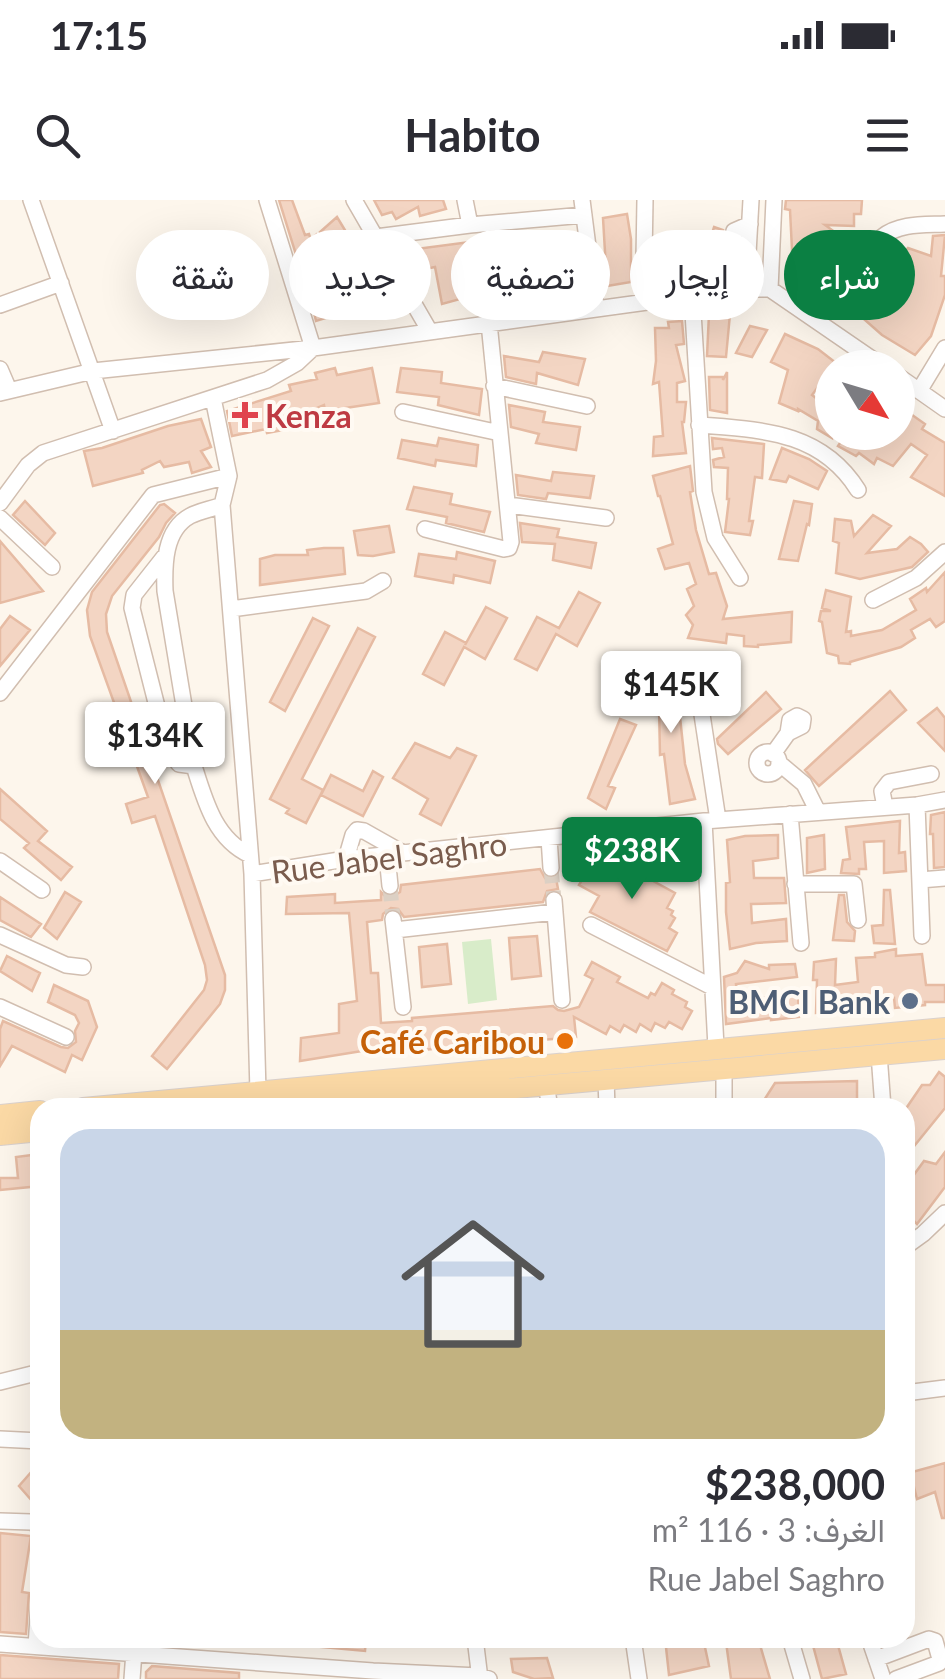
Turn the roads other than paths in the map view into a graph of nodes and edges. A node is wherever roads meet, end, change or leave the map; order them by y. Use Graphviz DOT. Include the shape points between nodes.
graph roads {
  1 [pos="32,200"];
  2 [pos="267,200"];
  3 [pos="354,200"];
  4 [pos="465,200"];
  5 [pos="645,200"];
  6 [pos="751,200"];
  7 [pos="774,200"];
  8 [pos="583,208"];
  9 [pos="945,224"];
  10 [pos="470,225"];
  11 [pos="372,230"];
  12 [pos="431,230"];
  13 [pos="644,230"];
  14 [pos="736,230"];
  15 [pos="890,230"];
  16 [pos="62,283"];
  17 [pos="764,289"];
  18 [pos="770,289"];
  19 [pos="0,305"];
  20 [pos="423,320"];
  21 [pos="514,320"];
  22 [pos="693,320"];
  23 [pos="489,323"];
  24 [pos="429,330"];
  25 [pos="313,348"];
  26 [pos="945,348"];
  27 [pos="859,350"];
  28 [pos="0,368"];
  29 [pos="93,371"];
  30 [pos="494,386"];
  31 [pos="915,388"];
  32 [pos="5,391"];
  33 [pos="920,391"];
  34 [pos="212,398"];
  35 [pos="587,406"];
  36 [pos="945,409"];
  37 [pos="403,412"];
  38 [pos="699,425"];
  39 [pos="113,430"];
  40 [pos="500,433"];
  41 [pos="229,476"];
  42 [pos="858,490"];
  43 [pos="0,502"];
  44 [pos="222,505"];
  45 [pos="508,506"];
  46 [pos="0,518"];
  47 [pos="606,518"];
  48 [pos="424,529"];
  49 [pos="945,552"];
  50 [pos="166,554"];
  51 [pos="52,567"];
  52 [pos="740,578"];
  53 [pos="383,581"];
  54 [pos="873,600"];
  55 [pos="231,609"];
  56 [pos="696,676"];
  57 [pos="0,693"];
  58 [pos="788,733"];
  59 [pos="194,766"];
  60 [pos="931,774"];
  61 [pos="945,800"];
  62 [pos="917,804"];
  63 [pos="885,807"];
  64 [pos="813,812"];
  65 [pos="790,814"];
  66 [pos="711,821"];
  67 [pos="549,838"];
  68 [pos="395,854"];
  69 [pos="250,855"];
  70 [pos="346,859"];
  71 [pos="2,866"];
  72 [pos="551,868"];
  73 [pos="252,874"];
  74 [pos="945,878"];
  75 [pos="920,880"];
  76 [pos="796,884"];
  77 [pos="390,886"];
  78 [pos="42,890"];
  79 [pos="858,920"];
  80 [pos="591,924"];
  81 [pos="0,935"];
  82 [pos="922,936"];
  83 [pos="801,944"];
  84 [pos="84,968"];
  85 [pos="712,987"];
  86 [pos="562,1000"];
  87 [pos="0,1007"];
  88 [pos="404,1007"];
  89 [pos="945,1028"];
  90 [pos="66,1037"];
  91 [pos="716,1047"];
  92 [pos="945,1049"];
  93 [pos="879,1054"];
  94 [pos="724,1068"];
  95 [pos="606,1079"];
  96 [pos="546,1084"];
  97 [pos="258,1092"];
  98 [pos="192,1098"];
  99 [pos="441,1098"];
  100 [pos="548,1098"];
  101 [pos="607,1098"];
  102 [pos="724,1098"];
  103 [pos="882,1098"];
  104 [pos="30,1112"];
  105 [pos="0,1115"];
  106 [pos="30,1133"];
  107 [pos="0,1135"];
  108 [pos="945,1212"];
  109 [pos="915,1240"];
  110 [pos="30,1374"];
  111 [pos="0,1382"];
  112 [pos="945,1388"];
  113 [pos="915,1392"];
  114 [pos="0,1439"];
  115 [pos="30,1440"];
  116 [pos="0,1521"];
  117 [pos="30,1522"];
  118 [pos="0,1644"];
  119 [pos="915,1644"];
  120 [pos="30,1646"];
  121 [pos="135,1648"];
  122 [pos="149,1648"];
  123 [pos="477,1648"];
  124 [pos="634,1648"];
  125 [pos="793,1648"];
  126 [pos="872,1648"];
  127 [pos="905,1648"];
  128 [pos="876,1659"];
  129 [pos="253,1670"];
  130 [pos="372,1675"];
  131 [pos="483,1678"];
  132 [pos="132,1679"];
  133 [pos="639,1679"];
  134 [pos="802,1679"];
  135 [pos="882,1679"];
  136 [pos="896,1679"];
  1 -- 16 [label="street"];
  2 -- 25 [label="street"];
  3 -- 11 [label="street"];
  4 -- 10 [label="street"];
  5 -- 13 [label="street"];
  6 -- 14 [label="street" via="750,224"];
  7 -- 18 [label="street"];
  8 -- 10 [label="street"];
  9 -- 15 [label="street"];
  10 -- 12 [label="street"];
  16 -- 19 [label="street"];
  16 -- 29 [label="street"];
  17 -- 18 [label="street"];
  18 -- 27 [label="street"];
  20 -- 24 [label="street"];
  21 -- 23 [label="street"];
  22 -- 38 [label="street"];
  23 -- 24 [label="street"];
  23 -- 30 [label="street"];
  24 -- 25 [label="street"];
  25 -- 29 [label="street"];
  25 -- 34 [label="street" via="285,372"];
  26 -- 33 [label="street"];
  28 -- 32 [label="street"];
  29 -- 32 [label="street"];
  29 -- 39 [label="street"];
  30 -- 35 [label="street"];
  30 -- 40 [label="street"];
  31 -- 33 [label="street"];
  33 -- 36 [label="street"];
  34 -- 39 [label="street"];
  34 -- 41 [label="street"];
  37 -- 40 [label="street"];
  38 -- 42 [label="street" via="772,432 814,447"];
  38 -- 52 [label="street" via="710,524"];
  39 -- 43 [label="street" via="35,457"];
  40 -- 45 [label="street"];
  41 -- 44 [label="street"];
  41 -- 57 [label="street" via="153,495"];
  44 -- 50 [label="street" via="188,516"];
  44 -- 55 [label="street"];
  45 -- 47 [label="street"];
  45 -- 48 [label="street" via="509,548"];
  46 -- 51 [label="street"];
  49 -- 54 [label="street" via="916,578"];
  50 -- 59 [label="street" via="166,602"];
  50 -- 59 [label="street" via="134,595 132,608 168,750 178,764"];
  53 -- 55 [label="street" via="366,591"];
  55 -- 69 [label="street"];
  56 -- 66 [label="street"];
  58 -- 64 [label="street" via="775,763"];
  59 -- 69 [label="street" via="218,828"];
  60 -- 63 [label="street" via="889,782 882,790"];
  61 -- 62 [label="street, Rue Jabel Saghro"];
  62 -- 63 [label="street, Rue Jabel Saghro"];
  62 -- 75 [label="street"];
  63 -- 64 [label="street, Rue Jabel Saghro"];
  64 -- 65 [label="street, Rue Jabel Saghro"];
  65 -- 66 [label="street, Rue Jabel Saghro"];
  65 -- 76 [label="street"];
  66 -- 67 [label="street, Rue Jabel Saghro"];
  66 -- 85 [label="street"];
  67 -- 68 [label="street, Rue Jabel Saghro"];
  67 -- 72 [label="street"];
  68 -- 70 [label="street, Rue Jabel Saghro"];
  68 -- 70 [label="street" via="357,830"];
  68 -- 77 [label="street"];
  69 -- 73 [label="street"];
  70 -- 73 [label="street, Rue Jabel Saghro"];
  71 -- 78 [label="street"];
  73 -- 97 [label="street"];
  74 -- 75 [label="street"];
  75 -- 82 [label="street"];
  76 -- 79 [label="street" via="854,884"];
  76 -- 83 [label="street"];
  80 -- 85 [label="street"];
  81 -- 84 [label="street"];
  85 -- 91 [label="street"];
  86 -- 88 [label="street" via="554,906 394,925"];
  87 -- 90 [label="street"];
  89 -- 91 [label="main road"];
  91 -- 97 [label="main road"];
  92 -- 93 [label="main road"];
  93 -- 94 [label="main road"];
  93 -- 103 [label="street"];
  94 -- 95 [label="main road"];
  94 -- 102 [label="street"];
  95 -- 96 [label="main road"];
  95 -- 101 [label="street"];
  96 -- 99 [label="main road"];
  96 -- 100 [label="street"];
  97 -- 98 [label="main road"];
  104 -- 105 [label="main road"];
  106 -- 107 [label="main road"];
  108 -- 109 [label="street"];
  110 -- 111 [label="street"];
  112 -- 113 [label="street"];
  114 -- 115 [label="street"];
  116 -- 117 [label="street"];
  118 -- 120 [label="street"];
  119 -- 136 [label="street" via="935,1642 938,1663"];
  121 -- 132 [label="street"];
  122 -- 129 [label="street"];
  123 -- 131 [label="street"];
  124 -- 133 [label="street"];
  125 -- 134 [label="street"];
  126 -- 128 [label="street"];
  127 -- 128 [label="street"];
  128 -- 135 [label="street"];
  129 -- 130 [label="street"];
  130 -- 131 [label="street"];
}
